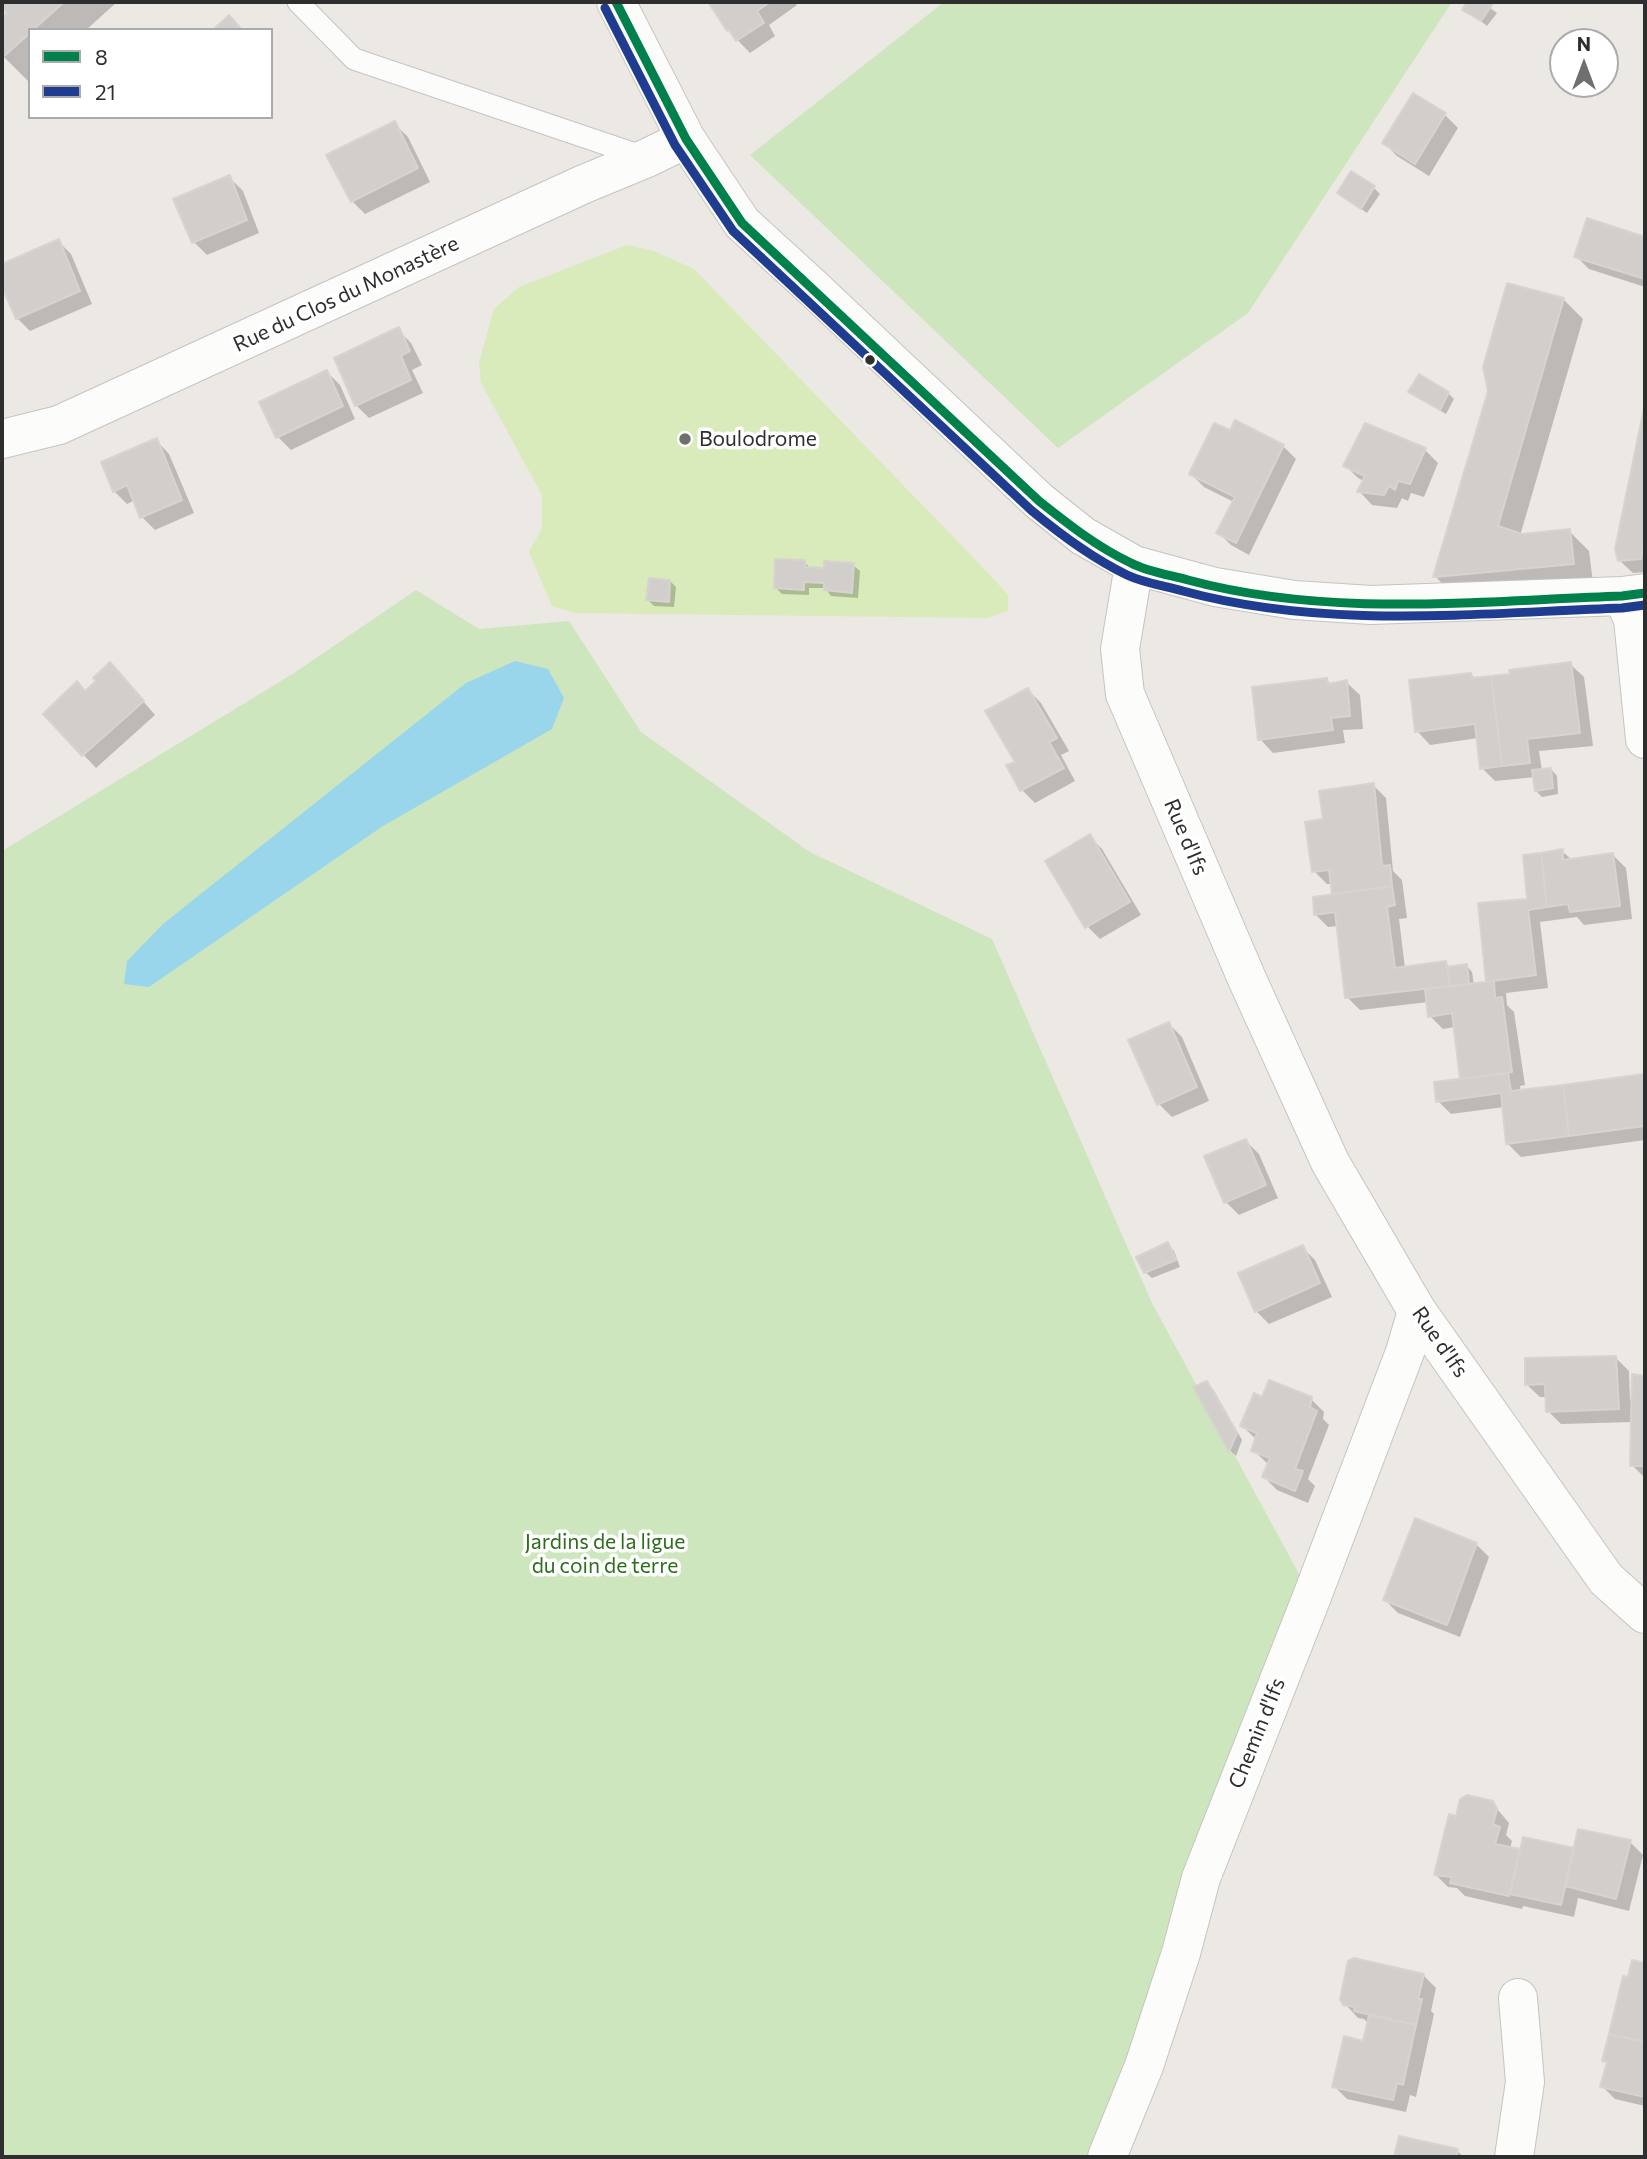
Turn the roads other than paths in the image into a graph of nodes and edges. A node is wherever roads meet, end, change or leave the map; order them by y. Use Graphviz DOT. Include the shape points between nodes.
graph roads {
  1 [pos="298,2"];
  2 [pos="616,2"];
  3 [pos="686,139"];
  4 [pos="647,158"];
  5 [pos="2,439"];
  6 [pos="1135,565"];
  7 [pos="1634,595"];
  8 [pos="1645,739"];
  9 [pos="1417,1311"];
  10 [pos="1645,1614"];
  11 [pos="1518,1998"];
  12 [pos="1107,2157"];
  13 [pos="1514,2157"];
  1 -- 4 [label="lane" via="354,60"];
  2 -- 3 [label="street"];
  3 -- 4 [label="street, Rue du Clos du Monastère"];
  3 -- 6 [label="street" via="742,223 1039,501 1083,536"];
  4 -- 5 [label="street, Rue du Clos du Monastère" via="59,425"];
  6 -- 7 [label="street" via="1215,587 1294,600 1371,605"];
  6 -- 9 [label="street, Rue d'Ifs" via="1120,649 1125,694 1330,1162"];
  7 -- 8 [label="street"];
  9 -- 10 [label="street, Rue d'Ifs" via="1606,1579"];
  9 -- 12 [label="street, Chemin d'Ifs" via="1321,1573 1201,1878 1144,2066"];
  11 -- 13 [label="street" via="1525,2082"];
}
